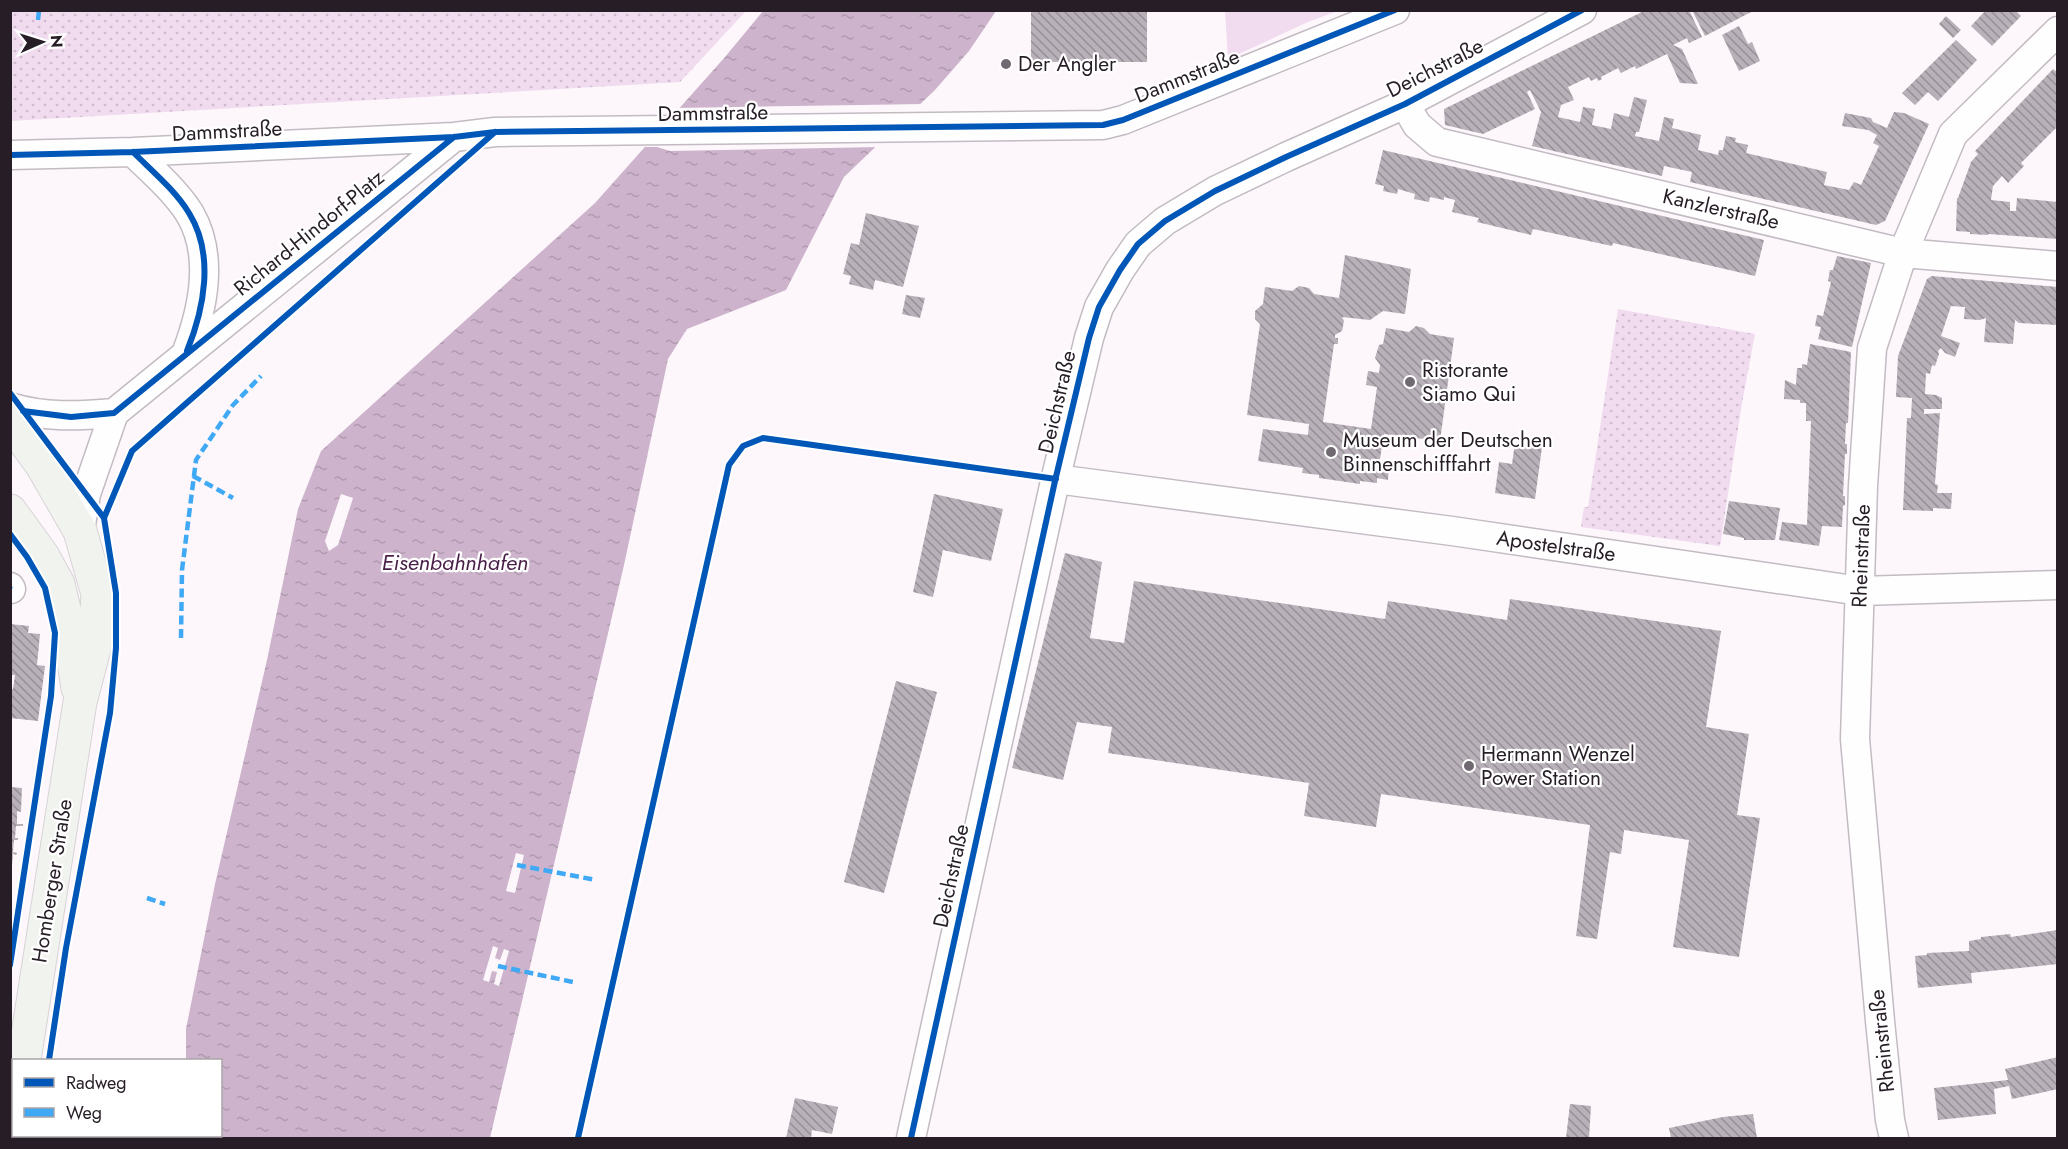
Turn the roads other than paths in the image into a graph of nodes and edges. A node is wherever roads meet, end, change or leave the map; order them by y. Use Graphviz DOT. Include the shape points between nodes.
graph roads {
  1 [pos="1395,10"];
  2 [pos="1582,10"];
  3 [pos="2058,31"];
  4 [pos="1405,104"];
  5 [pos="454,137"];
  6 [pos="133,152"];
  7 [pos="10,155"];
  8 [pos="1903,253"];
  9 [pos="2058,266"];
  10 [pos="186,354"];
  11 [pos="10,407"];
  12 [pos="114,412"];
  13 [pos="10,421"];
  14 [pos="1056,479"];
  15 [pos="10,511"];
  16 [pos="80,531"];
  17 [pos="2058,585"];
  18 [pos="1860,591"];
  19 [pos="80,702"];
  20 [pos="24,1059"];
  21 [pos="911,1138"];
  22 [pos="1894,1138"];
  1 -- 5 [label="street, Dammstraße" via="1123,120 1103,124 495,132"];
  2 -- 4 [label="street, Deichstraße"];
  3 -- 8 [label="street, Rheinstraße" via="1953,134"];
  4 -- 8 [label="street, Kanzlerstraße" via="1417,125 1437,142"];
  4 -- 14 [label="street, Deichstraße" via="1215,191 1165,221 1138,244 1099,306"];
  5 -- 6 [label="street, Dammstraße"];
  5 -- 10 [label="street, Richard-Hindorf-Platz"];
  6 -- 7 [label="street, Dammstraße"];
  6 -- 10 [label="street, Richard-Hindorf-Platz" via="190,213 200,237 204,289"];
  8 -- 9 [label="street, Kanzlerstraße"];
  8 -- 18 [label="street, Rheinstraße" via="1870,360"];
  10 -- 12 [label="street, Richard-Hindorf-Platz"];
  11 -- 12 [label="street" via="71,417"];
  12 -- 16 [label="street" via="86,494"];
  13 -- 16 [label="main road, Homberger Straße" via="42,465"];
  14 -- 18 [label="street, Apostelstraße" via="1452,531"];
  14 -- 21 [label="street, Deichstraße"];
  15 -- 19 [label="main road, Homberger Straße" via="58,584"];
  16 -- 19 [label="main road, Homberger Straße" via="98,594 95,645"];
  17 -- 18 [label="street, Apostelstraße"];
  18 -- 22 [label="street, Rheinstraße" via="1855,739"];
  19 -- 20 [label="main road, Homberger Straße"];
}
